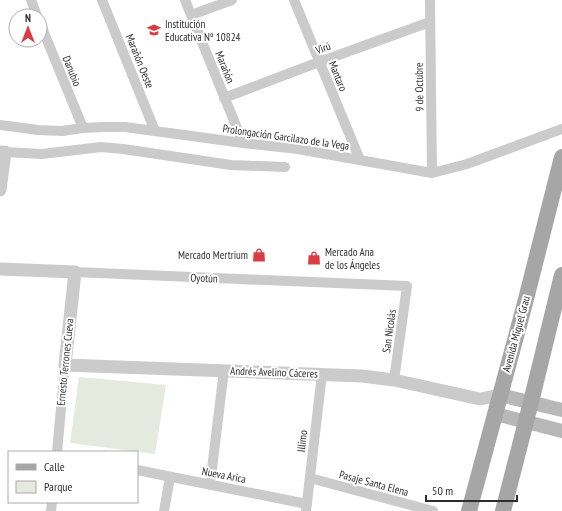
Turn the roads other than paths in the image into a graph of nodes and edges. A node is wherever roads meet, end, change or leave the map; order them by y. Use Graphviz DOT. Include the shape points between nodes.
graph roads {
  1 [pos="102,0"];
  2 [pos="185,0"];
  3 [pos="232,0"];
  4 [pos="294,0"];
  5 [pos="430,0"];
  6 [pos="191,15"];
  7 [pos="430,22"];
  8 [pos="48,43"];
  9 [pos="319,62"];
  10 [pos="224,98"];
  11 [pos="0,125"];
  12 [pos="83,128"];
  13 [pos="562,129"];
  14 [pos="155,131"];
  15 [pos="242,143"];
  16 [pos="2,152"];
  17 [pos="562,157"];
  18 [pos="360,160"];
  19 [pos="285,167"];
  20 [pos="432,173"];
  21 [pos="0,190"];
  22 [pos="0,269"];
  23 [pos="75,272"];
  24 [pos="562,275"];
  25 [pos="407,286"];
  26 [pos="65,365"];
  27 [pos="224,370"];
  28 [pos="322,374"];
  29 [pos="394,380"];
  30 [pos="500,395"];
  31 [pos="480,399"];
  32 [pos="531,402"];
  33 [pos="562,410"];
  34 [pos="495,414"];
  35 [pos="526,422"];
  36 [pos="562,431"];
  37 [pos="57,451"];
  38 [pos="138,470"];
  39 [pos="170,477"];
  40 [pos="310,478"];
  41 [pos="210,485"];
  42 [pos="306,507"];
  43 [pos="164,511"];
  44 [pos="433,511"];
  45 [pos="469,511"];
  46 [pos="503,511"];
  1 -- 14 [label="street, Marañón Oeste"];
  2 -- 6 [label="street, Marañón"];
  3 -- 6 [label="street"];
  4 -- 9 [label="street, Mantaro"];
  5 -- 7 [label="street, 9 de Octubre"];
  6 -- 10 [label="street, Marañón"];
  7 -- 9 [label="street, Virú"];
  7 -- 20 [label="street, 9 de Octubre"];
  8 -- 12 [label="street, Danubio"];
  9 -- 10 [label="street, Virú"];
  9 -- 18 [label="street, Mantaro"];
  10 -- 15 [label="street, Marañón"];
  11 -- 12 [label="street, Prolongación Garcilazo de la Vega" via="62,131"];
  12 -- 14 [label="street, Prolongación Garcilazo de la Vega" via="125,127"];
  13 -- 20 [label="street, Prolongación Garcilazo de la Vega" via="467,164"];
  14 -- 15 [label="street, Prolongación Garcilazo de la Vega"];
  15 -- 18 [label="street, Prolongación Garcilazo de la Vega" via="298,149"];
  16 -- 19 [label="street" via="42,154 101,147 231,165"];
  16 -- 21 [label="street"];
  17 -- 30 [label="main road, Avenida Miguel Grau"];
  18 -- 20 [label="street, Prolongación Garcilazo de la Vega"];
  22 -- 23 [label="street, Oyotún"];
  23 -- 25 [label="street, Oyotún"];
  23 -- 26 [label="street, Ernesto Terrones Cueva"];
  24 -- 32 [label="main road"];
  25 -- 29 [label="street, San Nicolás"];
  26 -- 27 [label="street, Andrés Avelino Cáceres"];
  26 -- 37 [label="street, Ernesto Terrones Cueva"];
  27 -- 28 [label="street, Andrés Avelino Cáceres"];
  27 -- 41 [label="street"];
  28 -- 29 [label="street, Andrés Avelino Cáceres"];
  28 -- 40 [label="street, Illimo"];
  29 -- 31 [label="street, Andrés Avelino Cáceres"];
  30 -- 31 [label="street, Andrés Avelino Cáceres"];
  30 -- 32 [label="main road"];
  30 -- 34 [label="main road, Avenida Miguel Grau"];
  31 -- 34 [label="street"];
  32 -- 33 [label="main road"];
  32 -- 35 [label="main road"];
  34 -- 35 [label="main road"];
  34 -- 45 [label="main road, Avenida Miguel Grau"];
  35 -- 36 [label="main road"];
  35 -- 46 [label="main road"];
  38 -- 39 [label="street, Nueva Arica"];
  39 -- 41 [label="street, Nueva Arica"];
  39 -- 43 [label="street"];
  40 -- 42 [label="street, Illimo"];
  40 -- 44 [label="street, Pasaje Santa Elena"];
  41 -- 42 [label="street, Nueva Arica"];
}
